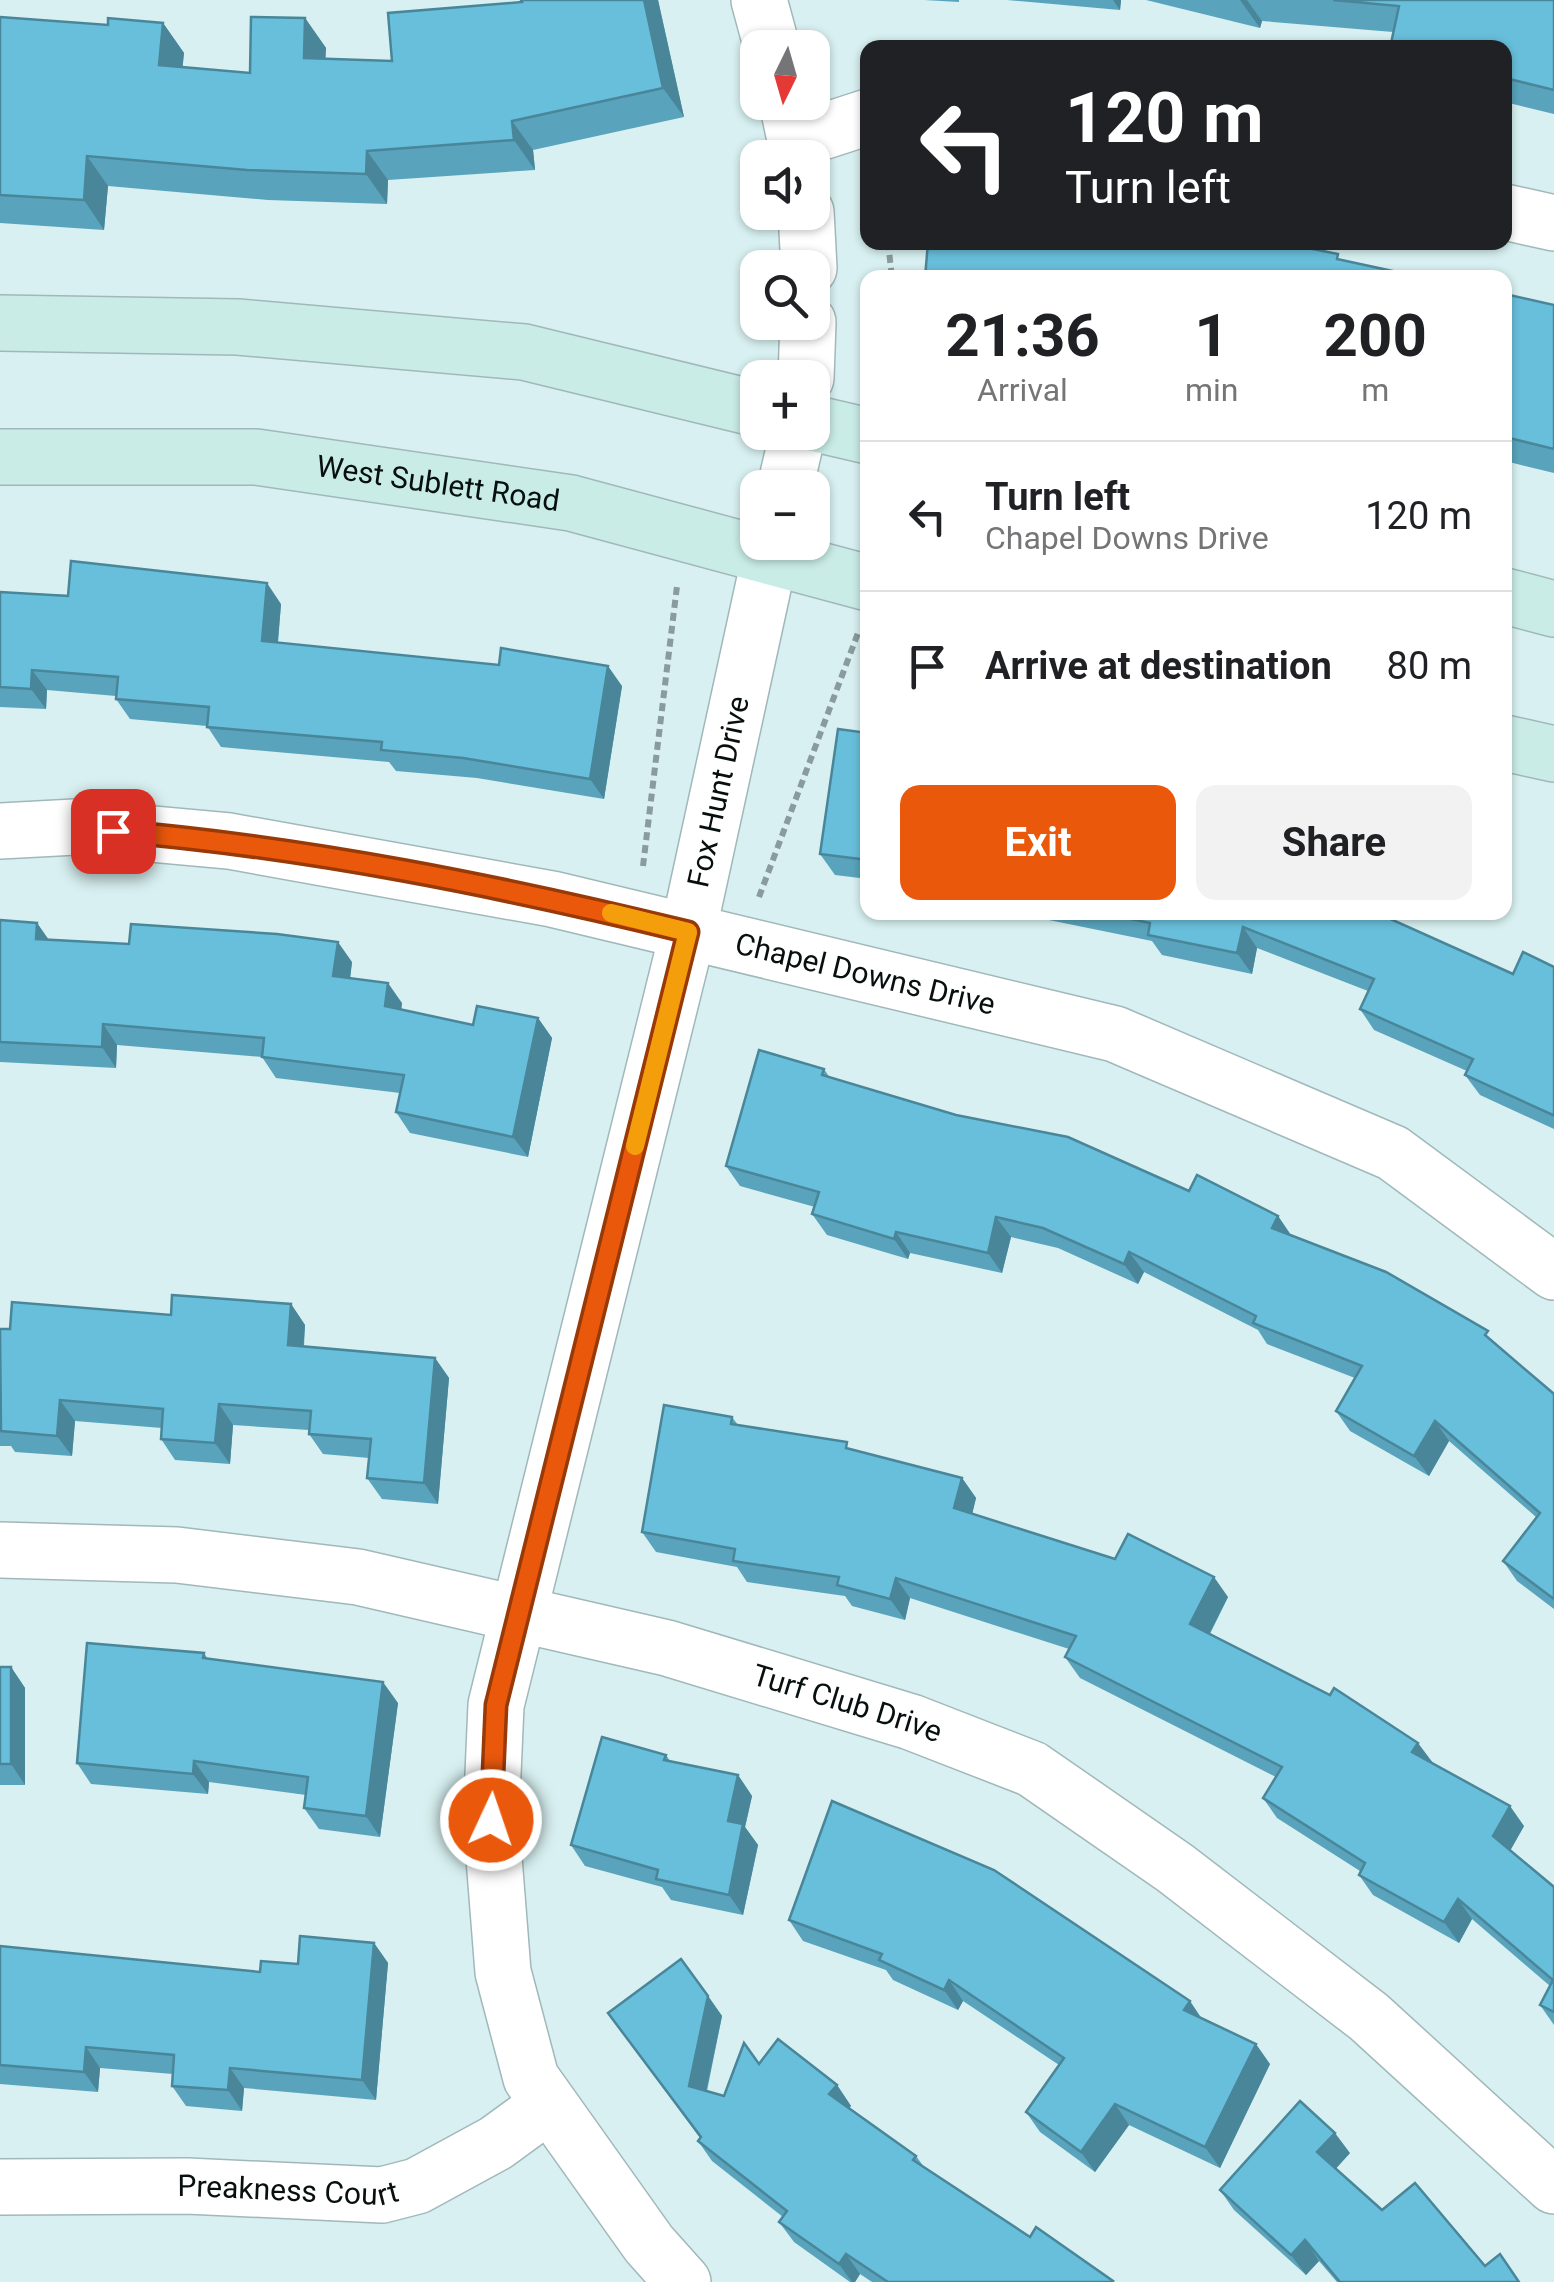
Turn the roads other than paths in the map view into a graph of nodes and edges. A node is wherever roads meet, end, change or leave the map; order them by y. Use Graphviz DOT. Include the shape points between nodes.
graph roads {
  1 [pos="759,0"];
  2 [pos="767,30"];
  3 [pos="860,119"];
  4 [pos="794,133"];
  5 [pos="1512,214"];
  6 [pos="1554,223"];
  7 [pos="0,324"];
  8 [pos="740,405"];
  9 [pos="830,426"];
  10 [pos="860,434"];
  11 [pos="0,457"];
  12 [pos="740,542"];
  13 [pos="769,560"];
  14 [pos="788,560"];
  15 [pos="1512,598"];
  16 [pos="860,605"];
  17 [pos="1554,609"];
  18 [pos="1512,745"];
  19 [pos="1554,754"];
  20 [pos="0,830"];
  21 [pos="688,932"];
  22 [pos="1554,1272"];
  23 [pos="0,1550"];
  24 [pos="519,1614"];
  25 [pos="548,2105"];
  26 [pos="1554,2186"];
  27 [pos="0,2188"];
  28 [pos="684,2282"];
  1 -- 2 [label="street"];
  3 -- 4 [label="street"];
  5 -- 6 [label="street"];
  7 -- 8 [label="main road" via="238,327 524,352"];
  9 -- 10 [label="main road"];
  11 -- 12 [label="main road, West Sublett Road" via="256,456 571,503"];
  13 -- 21 [label="street, Fox Hunt Drive"];
  14 -- 16 [label="main road, West Sublett Road"];
  15 -- 17 [label="main road"];
  18 -- 19 [label="main road"];
  20 -- 21 [label="street, Chapel Downs Drive" via="75,828 229,841 552,899"];
  21 -- 22 [label="street, Chapel Downs Drive" via="1116,1034 1392,1153"];
  21 -- 24 [label="street, Fox Hunt Drive"];
  23 -- 24 [label="street, Turf Club Drive" via="177,1555 358,1577"];
  24 -- 25 [label="street, Fox Hunt Drive" via="496,1705 491,1820 503,1972 531,2078"];
  24 -- 26 [label="street, Turf Club Drive" via="667,1648 911,1722 1032,1769 1175,1868 1368,2017"];
  25 -- 27 [label="street, Preakness Court" via="417,2186 382,2195 187,2186"];
  25 -- 28 [label="street, Fox Hunt Drive"];
}
